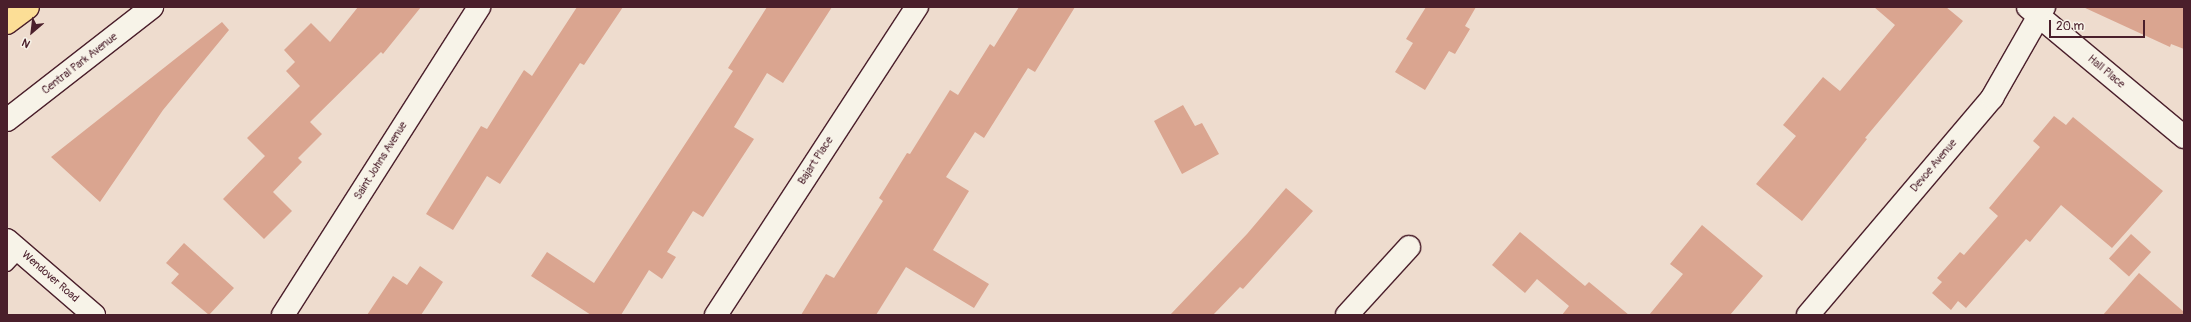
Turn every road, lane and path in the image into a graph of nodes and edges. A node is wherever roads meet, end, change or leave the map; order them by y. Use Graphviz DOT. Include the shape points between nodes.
graph roads {
  1 [pos="28,7"];
  2 [pos="152,7"];
  3 [pos="479,7"];
  4 [pos="917,7"];
  5 [pos="2037,10"];
  6 [pos="7,23"];
  7 [pos="7,120"];
  8 [pos="2184,137"];
  9 [pos="1409,247"];
  10 [pos="11,252"];
  11 [pos="94,315"];
  12 [pos="283,315"];
  13 [pos="716,315"];
  14 [pos="1347,315"];
  15 [pos="1808,315"];
  1 -- 6 [label="highway"];
  2 -- 7 [label="street, Central Park Avenue"];
  3 -- 12 [label="street, Saint Johns Avenue"];
  4 -- 13 [label="street, Bajart Place"];
  5 -- 8 [label="street, Hall Place"];
  5 -- 15 [label="street, Devoe Avenue" via="1992,98"];
  9 -- 14 [label="street"];
  10 -- 11 [label="street, Wendover Road"];
}
